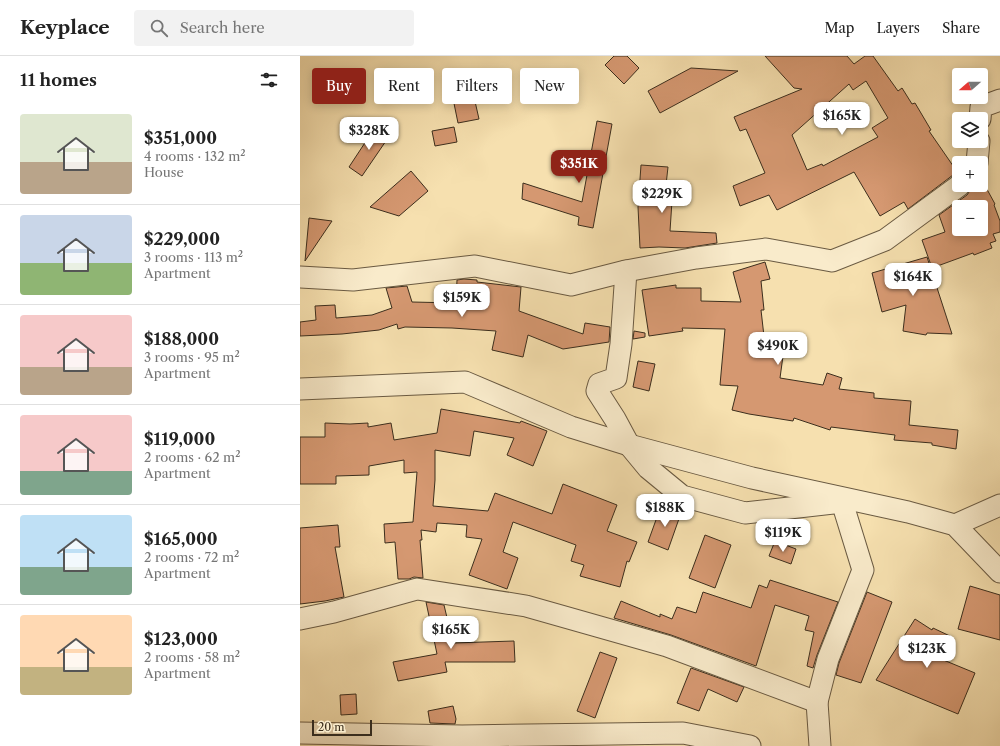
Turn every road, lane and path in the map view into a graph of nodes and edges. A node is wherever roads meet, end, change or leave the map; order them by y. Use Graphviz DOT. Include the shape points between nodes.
graph roads {
  1 [pos="1000,100"];
  2 [pos="981,112"];
  3 [pos="952,191"];
  4 [pos="626,271"];
  5 [pos="300,277"];
  6 [pos="300,389"];
  7 [pos="629,445"];
  8 [pos="1000,505"];
  9 [pos="955,525"];
  10 [pos="1000,572"];
  11 [pos="300,619"];
  12 [pos="817,702"];
  13 [pos="300,733"];
  14 [pos="750,746"];
  15 [pos="820,746"];
  1 -- 2 [label="street" via="981,107"];
  3 -- 4 [label="street" via="885,240 832,261 766,249"];
  4 -- 5 [label="street" via="571,285 475,266 353,280"];
  4 -- 7 [label="street" via="616,378 599,384 597,390"];
  6 -- 7 [label="street" via="465,382 571,427"];
  7 -- 9 [label="street" via="752,478"];
  7 -- 12 [label="street" via="648,468 682,496 745,513 842,502 863,570 828,659"];
  8 -- 9 [label="street"];
  9 -- 10 [label="street"];
  11 -- 12 [label="street" via="417,589 526,606 667,646"];
  12 -- 15 [label="street"];
  13 -- 14 [label="street" via="462,736 683,733"];
}
